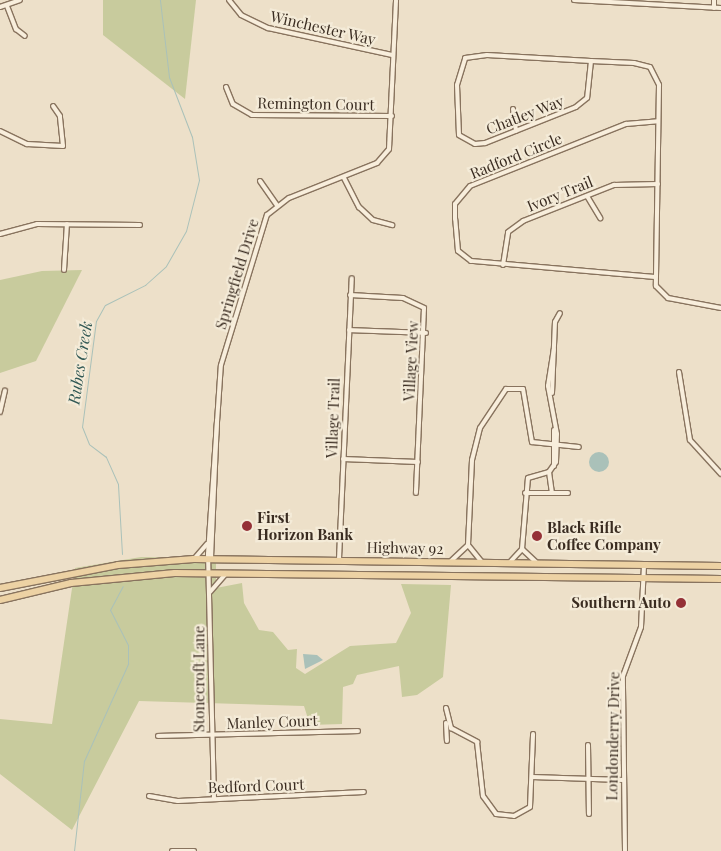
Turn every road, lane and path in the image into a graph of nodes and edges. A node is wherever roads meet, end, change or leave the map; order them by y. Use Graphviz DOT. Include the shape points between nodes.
graph roads {
  1 [pos="20,0"];
  2 [pos="229,0"];
  3 [pos="396,0"];
  4 [pos="574,0"];
  5 [pos="658,0"];
  6 [pos="714,0"];
  7 [pos="602,2"];
  8 [pos="7,6"];
  9 [pos="658,6"];
  10 [pos="0,7"];
  11 [pos="714,8"];
  12 [pos="721,8"];
  13 [pos="25,36"];
  14 [pos="392,55"];
  15 [pos="591,61"];
  16 [pos="226,87"];
  17 [pos="53,106"];
  18 [pos="513,109"];
  19 [pos="392,116"];
  20 [pos="658,121"];
  21 [pos="0,131"];
  22 [pos="516,131"];
  23 [pos="344,178"];
  24 [pos="260,181"];
  25 [pos="658,184"];
  26 [pos="587,196"];
  27 [pos="277,205"];
  28 [pos="600,218"];
  29 [pos="66,224"];
  30 [pos="140,224"];
  31 [pos="392,225"];
  32 [pos="0,234"];
  33 [pos="503,265"];
  34 [pos="64,270"];
  35 [pos="655,277"];
  36 [pos="352,278"];
  37 [pos="350,295"];
  38 [pos="721,308"];
  39 [pos="560,313"];
  40 [pos="349,330"];
  41 [pos="426,333"];
  42 [pos="554,348"];
  43 [pos="679,372"];
  44 [pos="5,391"];
  45 [pos="552,393"];
  46 [pos="0,412"];
  47 [pos="217,420"];
  48 [pos="554,430"];
  49 [pos="551,446"];
  50 [pos="557,446"];
  51 [pos="579,447"];
  52 [pos="343,459"];
  53 [pos="418,462"];
  54 [pos="554,466"];
  55 [pos="550,472"];
  56 [pos="721,474"];
  57 [pos="416,493"];
  58 [pos="525,493"];
  59 [pos="552,493"];
  60 [pos="568,493"];
  61 [pos="209,539"];
  62 [pos="468,545"];
  63 [pos="522,549"];
  64 [pos="194,559"];
  65 [pos="210,559"];
  66 [pos="339,559"];
  67 [pos="451,562"];
  68 [pos="483,563"];
  69 [pos="509,563"];
  70 [pos="540,564"];
  71 [pos="644,565"];
  72 [pos="721,566"];
  73 [pos="210,573"];
  74 [pos="230,573"];
  75 [pos="643,578"];
  76 [pos="721,579"];
  77 [pos="0,588"];
  78 [pos="210,592"];
  79 [pos="0,600"];
  80 [pos="446,708"];
  81 [pos="446,722"];
  82 [pos="358,731"];
  83 [pos="533,734"];
  84 [pos="210,735"];
  85 [pos="158,736"];
  86 [pos="447,741"];
  87 [pos="588,745"];
  88 [pos="532,777"];
  89 [pos="588,778"];
  90 [pos="623,780"];
  91 [pos="364,792"];
  92 [pos="148,796"];
  93 [pos="214,799"];
  94 [pos="588,814"];
  95 [pos="172,851"];
  96 [pos="194,851"];
  97 [pos="625,851"];
  1 -- 8 [label="street"];
  2 -- 14 [label="street, Winchester Way" via="241,15 268,28"];
  3 -- 14 [label="street, Springfield Drive"];
  4 -- 7 [label="street"];
  5 -- 9 [label="street"];
  6 -- 11 [label="street"];
  7 -- 9 [label="street"];
  8 -- 10 [label="street"];
  8 -- 13 [label="street" via="16,29"];
  9 -- 11 [label="street"];
  11 -- 12 [label="street"];
  14 -- 19 [label="street, Springfield Drive"];
  15 -- 20 [label="street, Chatley Way" via="650,67 659,85"];
  15 -- 22 [label="street, Chatley Way" via="589,91 582,103"];
  15 -- 22 [label="street, Chatley Way" via="465,58 457,85 459,135 475,144"];
  16 -- 19 [label="street, Remington Court" via="233,104 252,116"];
  17 -- 21 [label="street" via="60,116 63,146 27,144"];
  18 -- 22 [label="street"];
  19 -- 23 [label="street, Springfield Drive" via="386,155"];
  20 -- 25 [label="street, Chatley Way"];
  20 -- 33 [label="street, Radford Circle" via="626,124 463,192 456,204 458,251 471,261"];
  23 -- 27 [label="street, Springfield Drive"];
  23 -- 31 [label="street" via="359,207 373,220"];
  24 -- 27 [label="street"];
  25 -- 26 [label="street, Ivory Trail" via="614,185"];
  25 -- 35 [label="street, Chatley Way"];
  26 -- 28 [label="street"];
  26 -- 33 [label="street, Ivory Trail" via="514,226 504,240"];
  27 -- 47 [label="street, Springfield Drive" via="260,229 225,351"];
  29 -- 30 [label="street"];
  29 -- 32 [label="street" via="37,224"];
  29 -- 34 [label="street"];
  33 -- 35 [label="street, Radford Circle"];
  35 -- 38 [label="street" via="658,290 668,298"];
  36 -- 37 [label="street, Village Trail"];
  37 -- 40 [label="street, Village Trail"];
  37 -- 41 [label="street, Village View" via="415,300 426,315"];
  39 -- 42 [label="street" via="555,322"];
  40 -- 41 [label="street"];
  40 -- 52 [label="street, Village Trail"];
  41 -- 53 [label="street, Village View"];
  42 -- 45 [label="street"];
  42 -- 45 [label="street" via="548,386"];
  43 -- 56 [label="street" via="690,440"];
  44 -- 46 [label="street"];
  45 -- 48 [label="street"];
  47 -- 61 [label="street, Springfield Drive"];
  47 -- 65 [label="street, Springfield Drive"];
  48 -- 49 [label="street"];
  48 -- 50 [label="street"];
  49 -- 50 [label="street"];
  49 -- 54 [label="street"];
  49 -- 62 [label="street" via="536,444 530,438 523,390 506,389 480,428 472,460"];
  50 -- 51 [label="street"];
  50 -- 54 [label="street"];
  52 -- 53 [label="street"];
  52 -- 66 [label="street, Village Trail"];
  53 -- 57 [label="street, Village View"];
  54 -- 55 [label="street"];
  55 -- 58 [label="street" via="532,474"];
  55 -- 59 [label="street"];
  58 -- 59 [label="street"];
  58 -- 63 [label="street"];
  59 -- 60 [label="street"];
  61 -- 64 [label="street"];
  61 -- 65 [label="street, Springfield Drive"];
  62 -- 67 [label="street"];
  62 -- 68 [label="street"];
  63 -- 69 [label="street"];
  63 -- 70 [label="street"];
  64 -- 65 [label="main road, Highway 92"];
  64 -- 77 [label="main road, Highway 92" via="118,565"];
  65 -- 66 [label="main road, Highway 92"];
  65 -- 73 [label="street, Stonecroft Lane"];
  66 -- 67 [label="main road, Highway 92"];
  67 -- 68 [label="main road, Highway 92"];
  68 -- 69 [label="main road, Highway 92"];
  69 -- 70 [label="main road, Highway 92"];
  70 -- 71 [label="main road, Highway 92"];
  71 -- 72 [label="main road, Highway 92"];
  71 -- 75 [label="street, Londonderry Drive"];
  73 -- 74 [label="main road, Highway 92"];
  73 -- 78 [label="street, Stonecroft Lane"];
  73 -- 79 [label="main road, Highway 92" via="101,579"];
  74 -- 75 [label="main road, Highway 92"];
  74 -- 78 [label="street"];
  75 -- 76 [label="main road, Highway 92"];
  75 -- 90 [label="street, Londonderry Drive" via="640,631 623,676"];
  78 -- 84 [label="street, Stonecroft Lane"];
  80 -- 81 [label="street"];
  81 -- 86 [label="street"];
  81 -- 88 [label="street" via="477,742 483,796 496,814 514,816 530,807"];
  82 -- 84 [label="street, Manley Court"];
  83 -- 88 [label="street"];
  84 -- 85 [label="street, Manley Court"];
  84 -- 93 [label="street, Stonecroft Lane"];
  87 -- 89 [label="street"];
  88 -- 89 [label="street"];
  89 -- 90 [label="street"];
  89 -- 94 [label="street"];
  90 -- 97 [label="street, Londonderry Drive"];
  91 -- 93 [label="street, Bedford Court"];
  92 -- 93 [label="street, Bedford Court"];
  95 -- 96 [label="street"];
}
